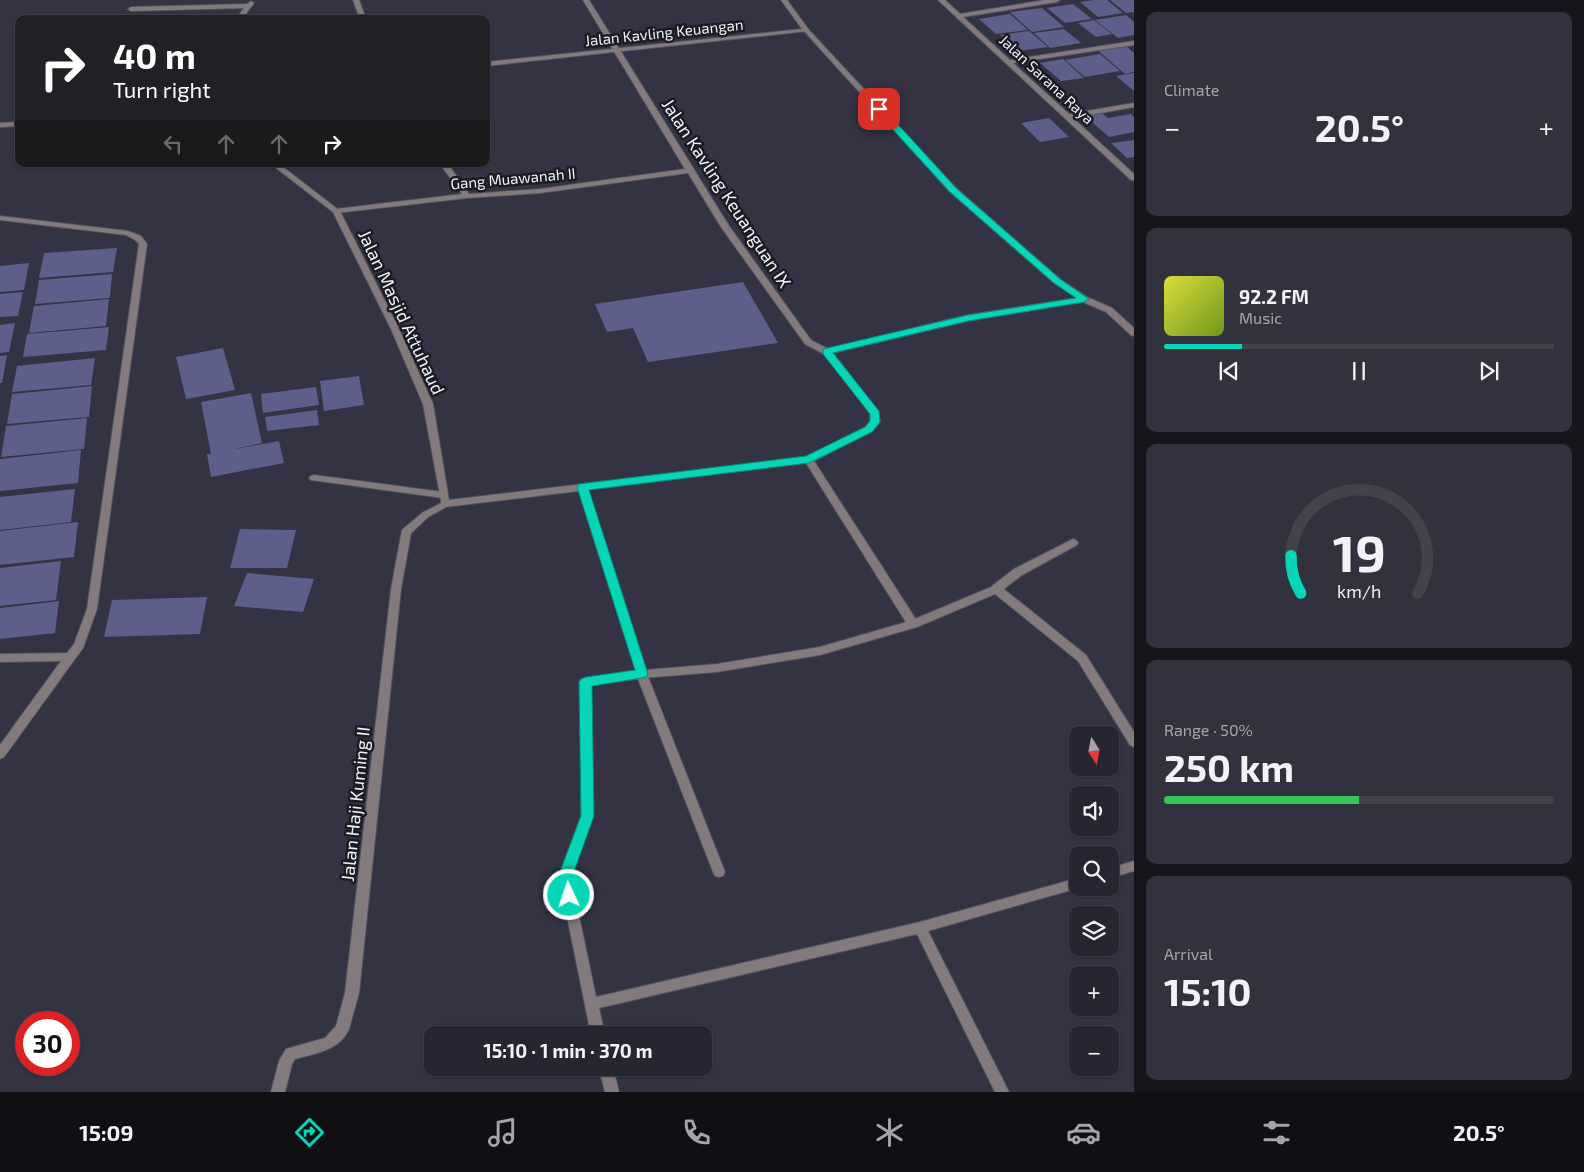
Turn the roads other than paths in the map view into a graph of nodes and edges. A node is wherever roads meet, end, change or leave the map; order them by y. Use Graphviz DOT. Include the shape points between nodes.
graph roads {
  1 [pos="356,0"];
  2 [pos="586,0"];
  3 [pos="784,0"];
  4 [pos="941,0"];
  5 [pos="1057,0"];
  6 [pos="251,3"];
  7 [pos="131,9"];
  8 [pos="242,15"];
  9 [pos="361,15"];
  10 [pos="958,16"];
  11 [pos="806,30"];
  12 [pos="1134,43"];
  13 [pos="617,50"];
  14 [pos="1008,62"];
  15 [pos="490,64"];
  16 [pos="1134,105"];
  17 [pos="1067,116"];
  18 [pos="15,124"];
  19 [pos="0,126"];
  20 [pos="279,167"];
  21 [pos="446,167"];
  22 [pos="691,170"];
  23 [pos="1133,177"];
  24 [pos="467,196"];
  25 [pos="336,211"];
  26 [pos="0,218"];
  27 [pos="1084,299"];
  28 [pos="1134,333"];
  29 [pos="827,352"];
  30 [pos="809,460"];
  31 [pos="314,478"];
  32 [pos="583,487"];
  33 [pos="444,500"];
  34 [pos="1073,543"];
  35 [pos="996,589"];
  36 [pos="913,624"];
  37 [pos="71,657"];
  38 [pos="0,658"];
  39 [pos="642,674"];
  40 [pos="1134,742"];
  41 [pos="0,754"];
  42 [pos="1134,866"];
  43 [pos="1119,870"];
  44 [pos="719,872"];
  45 [pos="1069,885"];
  46 [pos="920,928"];
  47 [pos="591,1004"];
  48 [pos="596,1026"];
  49 [pos="608,1076"];
  50 [pos="278,1092"];
  51 [pos="612,1092"];
  52 [pos="1002,1092"];
  1 -- 9 [label="street"];
  2 -- 13 [label="street, Jalan Kavling Keuanguan IX"];
  3 -- 11 [label="street"];
  4 -- 10 [label="street, Jalan Sarana Raya"];
  5 -- 10 [label="street"];
  6 -- 7 [label="street"];
  6 -- 8 [label="street"];
  10 -- 14 [label="street, Jalan Sarana Raya"];
  11 -- 13 [label="street, Jalan Kavling Keuangan"];
  11 -- 27 [label="street" via="953,190 1057,281"];
  12 -- 14 [label="street"];
  13 -- 15 [label="street, Jalan Kavling Keuangan"];
  13 -- 22 [label="street, Jalan Kavling Keuanguan IX"];
  14 -- 17 [label="street, Jalan Sarana Raya"];
  16 -- 17 [label="street"];
  17 -- 23 [label="street, Jalan Sarana Raya"];
  18 -- 19 [label="street"];
  20 -- 25 [label="street, Jalan Masjid Attuhaud"];
  21 -- 24 [label="street"];
  22 -- 24 [label="street, Gang Muawanah II" via="540,192"];
  22 -- 29 [label="street, Jalan Kavling Keuanguan IX" via="726,227 808,342"];
  24 -- 25 [label="street, Gang Muawanah II"];
  25 -- 33 [label="street, Jalan Masjid Attuhaud" via="428,404"];
  26 -- 37 [label="street" via="128,233 144,244 92,609 79,645"];
  27 -- 28 [label="street" via="1109,310"];
  27 -- 29 [label="street" via="968,318"];
  29 -- 30 [label="street, Jalan Kavling Keuanguan IX" via="875,413 875,422 869,429"];
  30 -- 32 [label="street, Jalan Kavling Keuanguan IX"];
  30 -- 36 [label="street"];
  31 -- 33 [label="street"];
  32 -- 33 [label="street, Jalan Kavling Keuanguan IX"];
  32 -- 39 [label="street"];
  33 -- 50 [label="street, Jalan Haji Kuming II" via="406,532 396,589 352,993 342,1029 329,1043 292,1054 286,1061"];
  34 -- 35 [label="street" via="1018,572"];
  35 -- 36 [label="street"];
  35 -- 40 [label="street" via="1082,658"];
  36 -- 39 [label="street" via="820,651 717,668"];
  37 -- 38 [label="street"];
  37 -- 41 [label="street"];
  39 -- 44 [label="street"];
  39 -- 47 [label="street" via="586,682 587,816 565,877"];
  42 -- 43 [label="street"];
  45 -- 46 [label="street"];
  46 -- 47 [label="street"];
  46 -- 52 [label="street"];
  47 -- 48 [label="street"];
  49 -- 51 [label="street"];
}
